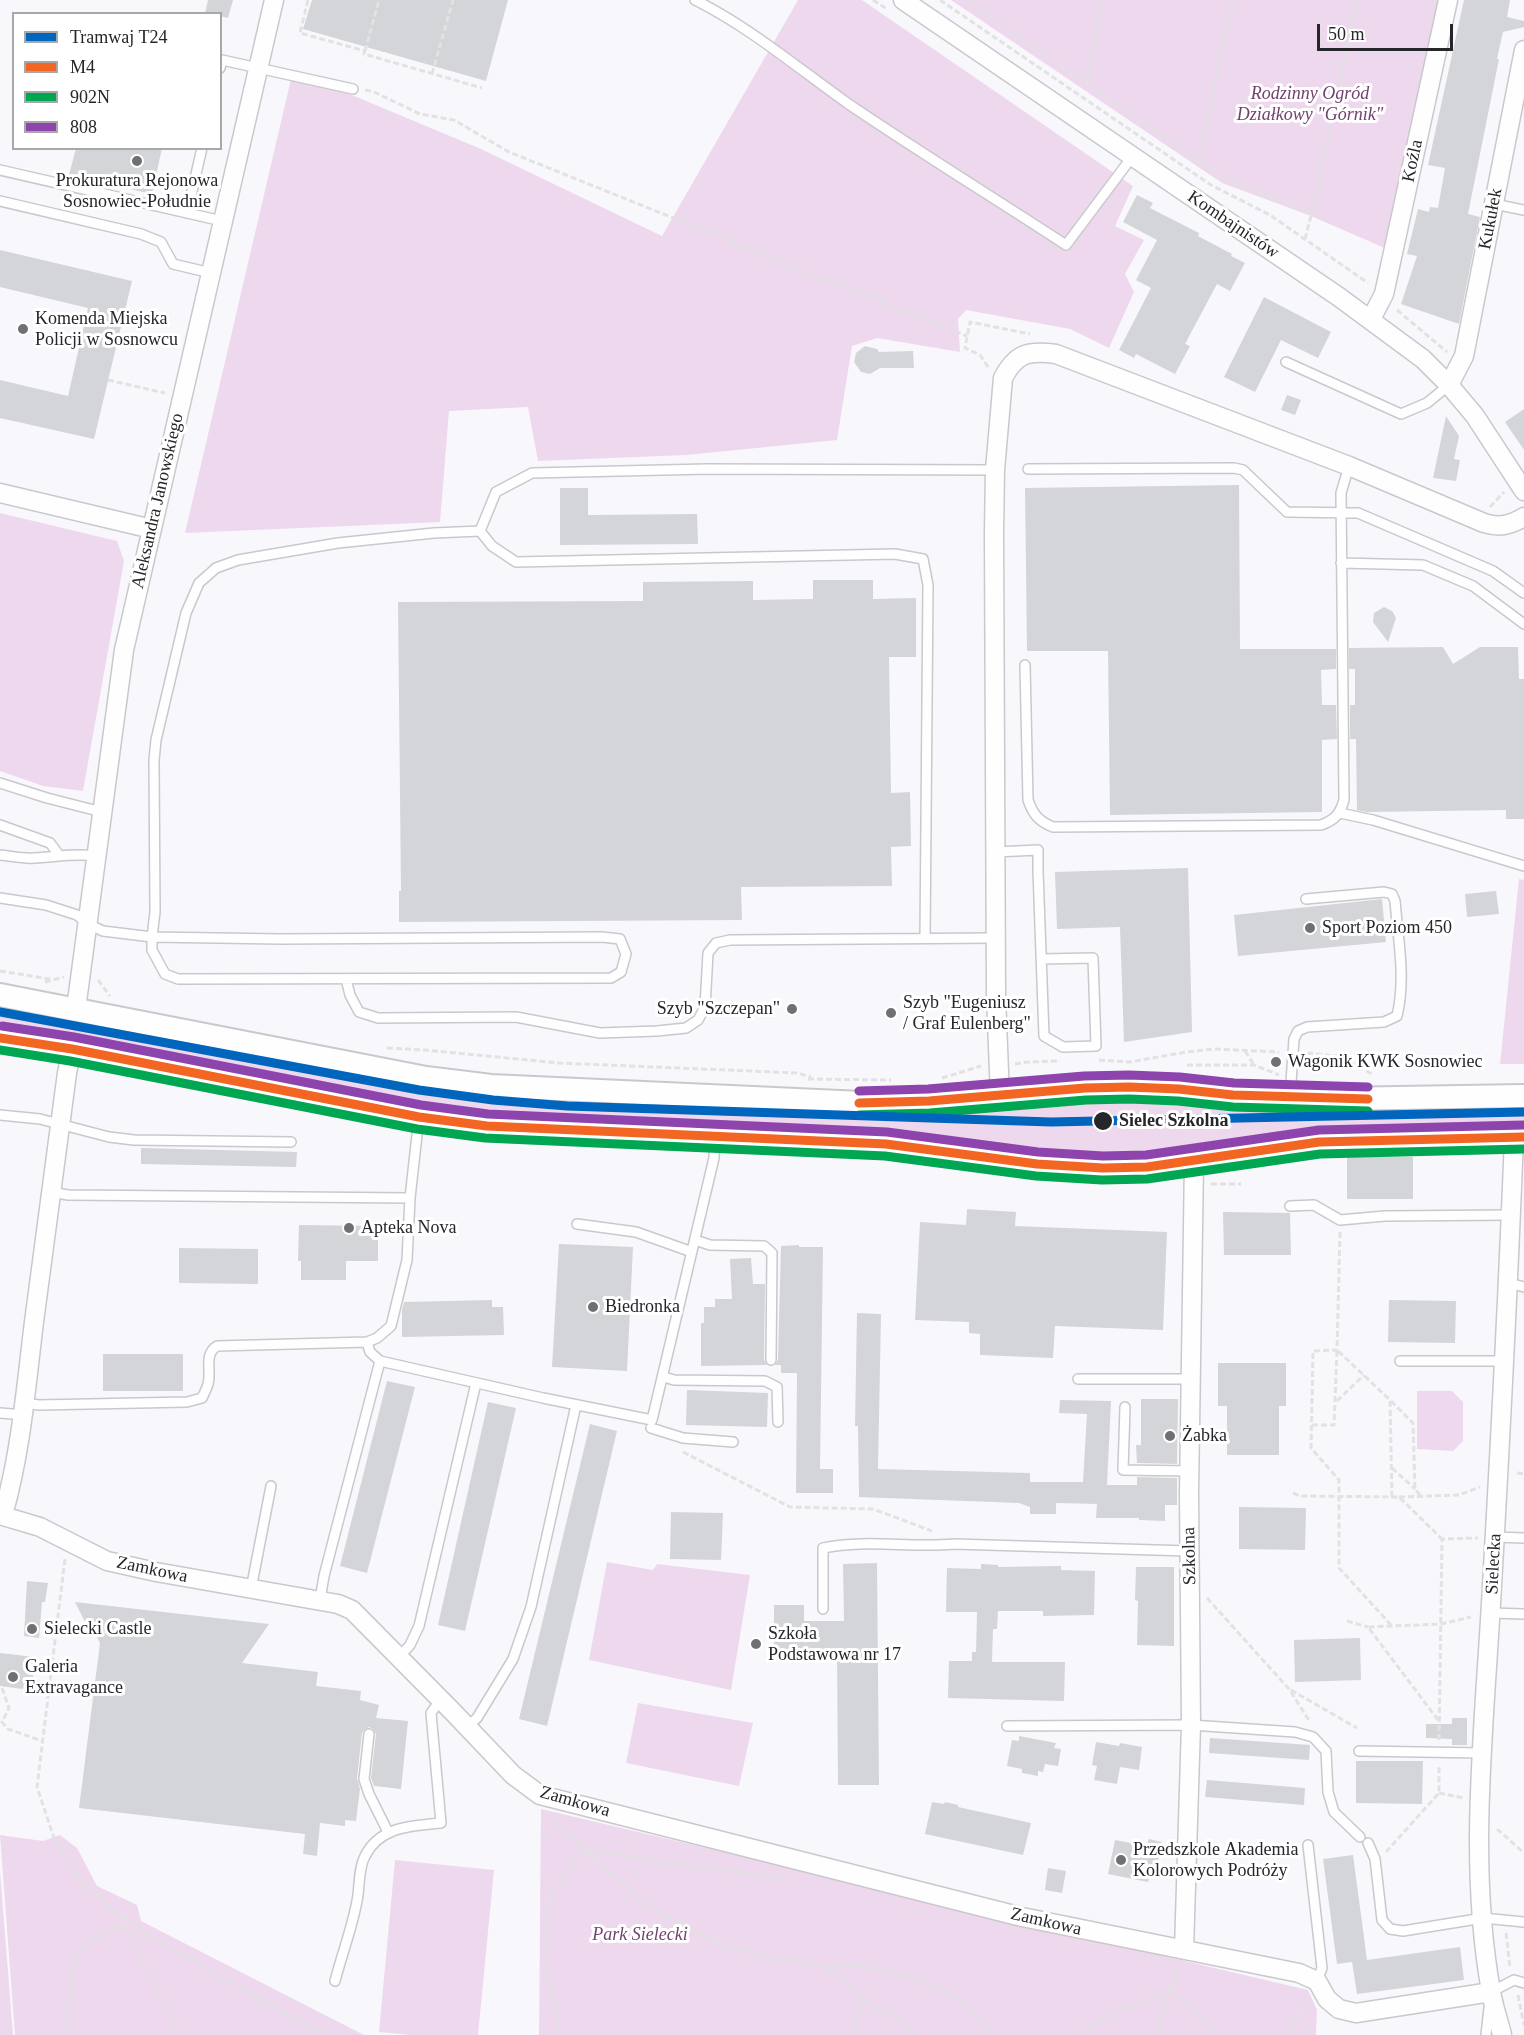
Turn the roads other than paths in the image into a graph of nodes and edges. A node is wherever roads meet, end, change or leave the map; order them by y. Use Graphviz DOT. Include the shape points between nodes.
graph roads {
  1 [pos="274,0"];
  2 [pos="694,0"];
  3 [pos="903,0"];
  4 [pos="1448,0"];
  5 [pos="1524,50"];
  6 [pos="222,60"];
  7 [pos="259,68"];
  8 [pos="1522,70"];
  9 [pos="353,89"];
  10 [pos="202,150"];
  11 [pos="1132,157"];
  12 [pos="0,170"];
  13 [pos="0,201"];
  14 [pos="1494,204"];
  15 [pos="1524,210"];
  16 [pos="187,213"];
  17 [pos="222,221"];
  18 [pos="211,273"];
  19 [pos="1371,319"];
  20 [pos="1286,362"];
  21 [pos="1449,385"];
  22 [pos="1349,466"];
  23 [pos="1028,469"];
  24 [pos="995,470"];
  25 [pos="1524,491"];
  26 [pos="0,493"];
  27 [pos="1341,512"];
  28 [pos="1524,517"];
  29 [pos="152,530"];
  30 [pos="480,531"];
  31 [pos="1341,563"];
  32 [pos="1524,593"];
  33 [pos="1524,624"];
  34 [pos="1025,664"];
  35 [pos="0,783"];
  36 [pos="102,812"];
  37 [pos="1340,813"];
  38 [pos="0,825"];
  39 [pos="996,852"];
  40 [pos="0,855"];
  41 [pos="59,855"];
  42 [pos="98,856"];
  43 [pos="1524,866"];
  44 [pos="0,898"];
  45 [pos="1306,899"];
  46 [pos="88,924"];
  47 [pos="152,937"];
  48 [pos="925,938"];
  49 [pos="995,938"];
  50 [pos="1042,959"];
  51 [pos="346,979"];
  52 [pos="0,995"];
  53 [pos="76,1009"];
  54 [pos="0,1038"];
  55 [pos="72,1049"];
  56 [pos="1524,1096"];
  57 [pos="1000,1097"];
  58 [pos="1290,1097"];
  59 [pos="0,1115"];
  60 [pos="419,1117"];
  61 [pos="60,1125"];
  62 [pos="715,1137"];
  63 [pos="1519,1137"];
  64 [pos="291,1142"];
  65 [pos="1194,1172"];
  66 [pos="51,1192"];
  67 [pos="410,1198"];
  68 [pos="1290,1206"];
  69 [pos="1511,1215"];
  70 [pos="577,1224"];
  71 [pos="695,1240"];
  72 [pos="692,1252"];
  73 [pos="1516,1285"];
  74 [pos="367,1342"];
  75 [pos="771,1360"];
  76 [pos="380,1361"];
  77 [pos="1400,1361"];
  78 [pos="1504,1361"];
  79 [pos="664,1377"];
  80 [pos="1191,1378"];
  81 [pos="1078,1379"];
  82 [pos="476,1383"];
  83 [pos="576,1405"];
  84 [pos="1125,1407"];
  85 [pos="25,1409"];
  86 [pos="0,1413"];
  87 [pos="778,1422"];
  88 [pos="651,1428"];
  89 [pos="733,1442"];
  90 [pos="1190,1471"];
  91 [pos="271,1486"];
  92 [pos="1,1515"];
  93 [pos="1495,1538"];
  94 [pos="1524,1538"];
  95 [pos="1190,1551"];
  96 [pos="251,1589"];
  97 [pos="320,1600"];
  98 [pos="823,1609"];
  99 [pos="1491,1613"];
  100 [pos="1524,1614"];
  101 [pos="399,1657"];
  102 [pos="441,1699"];
  103 [pos="1191,1725"];
  104 [pos="1007,1726"];
  105 [pos="467,1727"];
  106 [pos="369,1734"];
  107 [pos="1359,1751"];
  108 [pos="1482,1753"];
  109 [pos="388,1832"];
  110 [pos="1360,1837"];
  111 [pos="1368,1843"];
  112 [pos="1308,1845"];
  113 [pos="1483,1918"];
  114 [pos="1524,1922"];
  115 [pos="1184,1950"];
  116 [pos="335,1981"];
  117 [pos="1524,1983"];
  118 [pos="1314,1988"];
  119 [pos="1491,1992"];
  120 [pos="1486,2035"];
  121 [pos="1502,2035"];
  1 -- 7 [label="street, Aleksandra Janowskiego"];
  2 -- 11 [label="lane" via="782,54 850,104 1066,245"];
  3 -- 11 [label="street, Kombajnistów"];
  4 -- 19 [label="street, Koźla" via="1384,294"];
  5 -- 8 [label="street, Kukułek"];
  6 -- 7 [label="lane"];
  7 -- 9 [label="lane"];
  7 -- 17 [label="street, Aleksandra Janowskiego"];
  8 -- 14 [label="street, Kukułek"];
  10 -- 16 [label="lane"];
  11 -- 19 [label="street, Kombajnistów"];
  12 -- 16 [label="lane"];
  13 -- 18 [label="lane" via="141,234 161,242 173,264"];
  14 -- 15 [label="lane"];
  14 -- 21 [label="street, Kukułek" via="1464,356"];
  16 -- 17 [label="lane"];
  17 -- 18 [label="street, Aleksandra Janowskiego"];
  18 -- 29 [label="street, Aleksandra Janowskiego"];
  19 -- 21 [label="street, Kombajnistów" via="1423,359"];
  20 -- 21 [label="lane" via="1401,414 1427,404"];
  21 -- 25 [label="street, Kombajnistów" via="1484,428"];
  22 -- 24 [label="street" via="1056,354 1041,352 1017,358 1003,378"];
  22 -- 27 [label="lane" via="1341,494"];
  22 -- 28 [label="street" via="1494,526 1506,526"];
  23 -- 27 [label="lane" via="1234,468 1243,470 1287,512"];
  24 -- 30 [label="lane" via="532,473 496,492"];
  24 -- 39 [label="street"];
  26 -- 29 [label="street"];
  27 -- 31 [label="lane"];
  27 -- 32 [label="lane" via="1358,513 1493,571"];
  29 -- 36 [label="street, Aleksandra Janowskiego" via="124,650"];
  30 -- 47 [label="lane" via="338,543 238,560 216,568 199,583 186,613 153,760"];
  30 -- 48 [label="lane" via="492,546 516,562 895,554 923,559 928,585"];
  31 -- 33 [label="lane" via="1422,565 1473,586"];
  31 -- 37 [label="lane" via="1344,800"];
  34 -- 37 [label="lane" via="1028,800 1042,822 1053,827 1321,825"];
  35 -- 36 [label="lane"];
  36 -- 42 [label="street, Aleksandra Janowskiego"];
  37 -- 43 [label="lane"];
  38 -- 41 [label="lane" via="50,843"];
  39 -- 49 [label="street"];
  39 -- 50 [label="lane" via="1038,850"];
  40 -- 41 [label="lane" via="32,859"];
  41 -- 42 [label="lane"];
  42 -- 46 [label="street, Aleksandra Janowskiego"];
  44 -- 46 [label="lane" via="46,905 77,915"];
  45 -- 58 [label="lane" via="1392,894 1400,1001 1397,1016 1384,1022 1307,1027 1298,1031 1294,1039"];
  46 -- 47 [label="lane" via="103,931"];
  46 -- 53 [label="street, Aleksandra Janowskiego"];
  47 -- 51 [label="lane" via="152,950 165,974 178,979"];
  47 -- 51 [label="lane" via="602,937 620,939 626,954 621,972 611,978"];
  48 -- 49 [label="lane"];
  48 -- 51 [label="lane" via="717,943 708,952 705,1007 698,1020 686,1028 657,1031 600,1033 516,1017 378,1018 359,1012"];
  49 -- 57 [label="street" via="1006,1065"];
  50 -- 50 [label="lane" via="1044,1036 1063,1047 1095,1046 1093,958"];
  52 -- 53 [label="street"];
  53 -- 57 [label="street" via="404,1074 491,1086 862,1103"];
  54 -- 55 [label="street"];
  55 -- 60 [label="street"];
  55 -- 61 [label="street, Zamkowa"];
  56 -- 58 [label="street"];
  57 -- 58 [label="street" via="1129,1087"];
  59 -- 61 [label="lane"];
  60 -- 62 [label="street" via="487,1126"];
  60 -- 67 [label="lane"];
  61 -- 64 [label="lane" via="134,1140"];
  61 -- 66 [label="street, Zamkowa"];
  62 -- 65 [label="street" via="886,1144 1037,1164"];
  62 -- 71 [label="lane" via="714,1158"];
  63 -- 65 [label="street" via="1319,1142"];
  63 -- 69 [label="street, Sielecka"];
  65 -- 80 [label="street, Szkolna"];
  66 -- 67 [label="lane"];
  66 -- 85 [label="street, Zamkowa"];
  67 -- 74 [label="lane" via="407,1260 391,1326"];
  68 -- 69 [label="lane" via="1314,1205 1340,1220"];
  69 -- 73 [label="street, Sielecka"];
  70 -- 72 [label="lane" via="636,1232"];
  71 -- 72 [label="lane"];
  71 -- 75 [label="lane" via="710,1245 764,1246 772,1253"];
  72 -- 79 [label="lane"];
  73 -- 78 [label="street, Sielecka"];
  74 -- 76 [label="lane" via="370,1352"];
  74 -- 85 [label="lane" via="217,1346 208,1357 209,1383 202,1398 187,1402 39,1405"];
  76 -- 82 [label="lane"];
  76 -- 97 [label="lane"];
  77 -- 78 [label="lane"];
  78 -- 93 [label="street, Sielecka"];
  79 -- 83 [label="lane" via="652,1420"];
  79 -- 87 [label="lane" via="765,1382 777,1388"];
  80 -- 81 [label="lane"];
  80 -- 90 [label="street, Szkolna"];
  82 -- 83 [label="lane"];
  82 -- 101 [label="lane" via="419,1626 411,1645"];
  83 -- 105 [label="lane" via="531,1607 517,1649 477,1718"];
  84 -- 90 [label="lane" via="1123,1470"];
  85 -- 86 [label="lane"];
  85 -- 92 [label="street, Zamkowa" via="12,1484"];
  88 -- 89 [label="lane" via="683,1437"];
  90 -- 95 [label="street, Szkolna"];
  91 -- 96 [label="lane"];
  92 -- 96 [label="street, Zamkowa" via="40,1527 108,1561"];
  93 -- 94 [label="lane"];
  93 -- 99 [label="street, Sielecka"];
  95 -- 98 [label="lane" via="845,1543 823,1548"];
  95 -- 103 [label="street, Szkolna"];
  96 -- 97 [label="street, Zamkowa"];
  97 -- 101 [label="street, Zamkowa" via="352,1610"];
  99 -- 100 [label="lane"];
  99 -- 108 [label="street, Sielecka"];
  101 -- 102 [label="street, Zamkowa"];
  102 -- 105 [label="street, Zamkowa"];
  102 -- 109 [label="lane" via="431,1713 441,1823"];
  103 -- 104 [label="lane"];
  103 -- 110 [label="lane" via="1295,1732 1313,1737 1326,1751 1328,1792 1334,1812"];
  103 -- 115 [label="street, Szkolna"];
  105 -- 115 [label="street, Zamkowa" via="513,1775 540,1795 1022,1917"];
  106 -- 109 [label="lane" via="364,1779"];
  107 -- 108 [label="lane"];
  108 -- 113 [label="street, Sielecka" via="1479,1843"];
  109 -- 116 [label="lane" via="364,1856 357,1901"];
  111 -- 113 [label="lane" via="1375,1859 1382,1920 1390,1929 1403,1931"];
  112 -- 118 [label="lane" via="1322,1968"];
  113 -- 114 [label="lane"];
  113 -- 119 [label="street, Sielecka"];
  115 -- 118 [label="street" via="1299,1973"];
  117 -- 119 [label="lane" via="1515,1980"];
  118 -- 119 [label="street" via="1339,2009 1356,2013"];
  119 -- 120 [label="lane"];
  119 -- 121 [label="street, Sielecka"];
}
